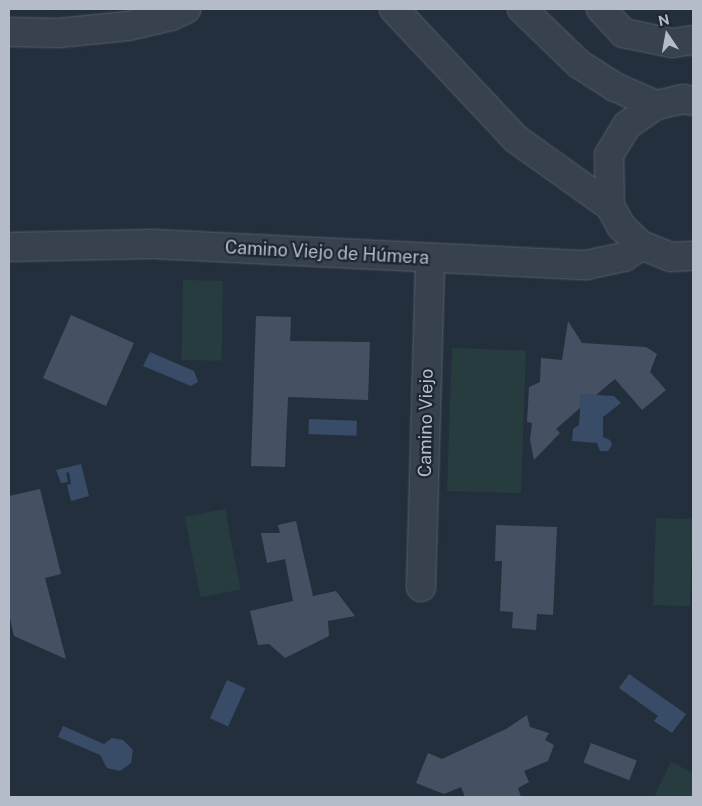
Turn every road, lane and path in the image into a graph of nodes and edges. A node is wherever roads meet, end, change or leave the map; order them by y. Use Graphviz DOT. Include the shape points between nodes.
graph roads {
  1 [pos="186,9"];
  2 [pos="394,9"];
  3 [pos="522,9"];
  4 [pos="601,9"];
  5 [pos="9,32"];
  6 [pos="693,40"];
  7 [pos="693,101"];
  8 [pos="656,105"];
  9 [pos="610,206"];
  10 [pos="641,245"];
  11 [pos="9,247"];
  12 [pos="693,256"];
  13 [pos="430,259"];
  14 [pos="422,587"];
  1 -- 5 [label="street" via="128,26 59,33"];
  2 -- 9 [label="street" via="516,139"];
  3 -- 8 [label="street" via="579,64 616,87"];
  4 -- 6 [label="street" via="623,33 672,43"];
  7 -- 8 [label="street" via="684,99"];
  8 -- 9 [label="street" via="627,125 609,155"];
  9 -- 10 [label="street" via="621,226"];
  10 -- 12 [label="street" via="671,257"];
  10 -- 13 [label="street, Camino Viejo de Húmera" via="624,257 586,265"];
  11 -- 13 [label="street, Camino Viejo de Húmera" via="153,244"];
  13 -- 14 [label="street, Camino Viejo"];
}
